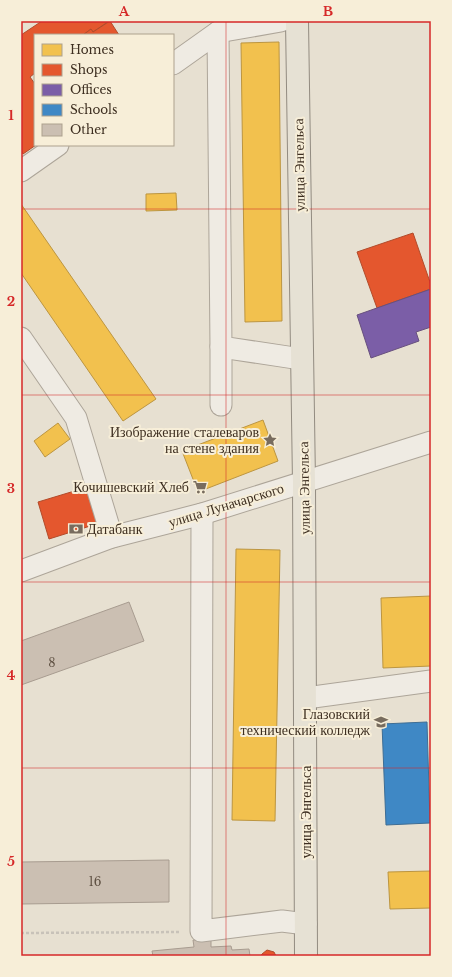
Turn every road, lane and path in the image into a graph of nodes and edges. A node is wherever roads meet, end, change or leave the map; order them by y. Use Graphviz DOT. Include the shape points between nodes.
graph roads {
  1 [pos="281,21"];
  2 [pos="297,21"];
  3 [pos="218,32"];
  4 [pos="174,63"];
  5 [pos="57,146"];
  6 [pos="21,171"];
  7 [pos="21,338"];
  8 [pos="221,347"];
  9 [pos="301,359"];
  10 [pos="221,405"];
  11 [pos="431,442"];
  12 [pos="304,482"];
  13 [pos="202,514"];
  14 [pos="112,537"];
  15 [pos="21,571"];
  16 [pos="431,681"];
  17 [pos="306,698"];
  18 [pos="306,924"];
  19 [pos="201,931"];
  20 [pos="21,933"];
  21 [pos="306,956"];
  1 -- 3 [label="street"];
  2 -- 9 [label="main road, улица Энгельса"];
  3 -- 4 [label="street"];
  3 -- 8 [label="street"];
  5 -- 6 [label="street"];
  7 -- 14 [label="street" via="76,418"];
  8 -- 9 [label="street"];
  8 -- 10 [label="street"];
  9 -- 12 [label="main road, улица Энгельса"];
  11 -- 12 [label="street, улица Луначарского"];
  12 -- 13 [label="street, улица Луначарского"];
  12 -- 17 [label="main road, улица Энгельса"];
  13 -- 14 [label="street, улица Луначарского"];
  13 -- 19 [label="street"];
  14 -- 15 [label="street, улица Луначарского"];
  16 -- 17 [label="street"];
  17 -- 18 [label="main road, улица Энгельса"];
  18 -- 19 [label="street" via="282,921"];
  18 -- 21 [label="main road, улица Энгельса"];
  19 -- 20 [label="path"];
}
